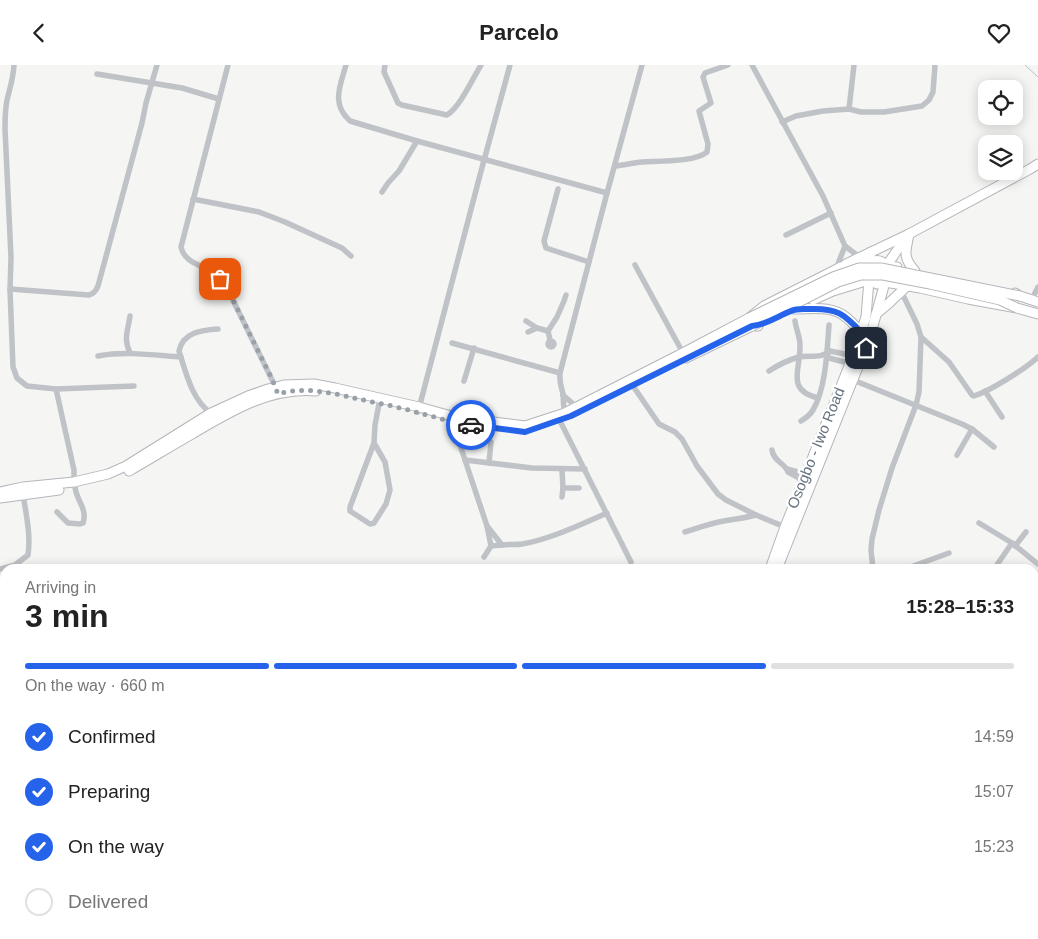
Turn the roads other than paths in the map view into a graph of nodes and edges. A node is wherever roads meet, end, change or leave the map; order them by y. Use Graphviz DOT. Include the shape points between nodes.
graph roads {
  1 [pos="14,65"];
  2 [pos="157,65"];
  3 [pos="228,65"];
  4 [pos="346,65"];
  5 [pos="385,65"];
  6 [pos="481,65"];
  7 [pos="510,65"];
  8 [pos="642,65"];
  9 [pos="728,65"];
  10 [pos="752,65"];
  11 [pos="854,65"];
  12 [pos="935,65"];
  13 [pos="97,74"];
  14 [pos="152,83"];
  15 [pos="219,99"];
  16 [pos="849,109"];
  17 [pos="782,121"];
  18 [pos="417,141"];
  19 [pos="484,159"];
  20 [pos="1038,164"];
  21 [pos="615,166"];
  22 [pos="558,189"];
  23 [pos="382,192"];
  24 [pos="607,193"];
  25 [pos="193,199"];
  26 [pos="830,213"];
  27 [pos="909,234"];
  28 [pos="786,235"];
  29 [pos="845,246"];
  30 [pos="871,252"];
  31 [pos="351,256"];
  32 [pos="860,257"];
  33 [pos="589,262"];
  34 [pos="869,264"];
  35 [pos="635,265"];
  36 [pos="887,265"];
  37 [pos="838,268"];
  38 [pos="910,270"];
  39 [pos="869,280"];
  40 [pos="885,282"];
  41 [pos="903,287"];
  42 [pos="1038,287"];
  43 [pos="10,289"];
  44 [pos="566,295"];
  45 [pos="1020,296"];
  46 [pos="1035,300"];
  47 [pos="1017,308"];
  48 [pos="794,309"];
  49 [pos="876,314"];
  50 [pos="1038,315"];
  51 [pos="130,316"];
  52 [pos="526,321"];
  53 [pos="794,321"];
  54 [pos="750,322"];
  55 [pos="829,325"];
  56 [pos="537,328"];
  57 [pos="218,329"];
  58 [pos="548,331"];
  59 [pos="528,332"];
  60 [pos="861,332"];
  61 [pos="921,337"];
  62 [pos="452,343"];
  63 [pos="566,347"];
  64 [pos="474,348"];
  65 [pos="130,353"];
  66 [pos="683,353"];
  67 [pos="827,355"];
  68 [pos="98,356"];
  69 [pos="181,357"];
  70 [pos="800,357"];
  71 [pos="1038,357"];
  72 [pos="856,361"];
  73 [pos="769,371"];
  74 [pos="560,373"];
  75 [pos="853,380"];
  76 [pos="464,381"];
  77 [pos="134,386"];
  78 [pos="633,386"];
  79 [pos="56,389"];
  80 [pos="277,390"];
  81 [pos="986,391"];
  82 [pos="563,395"];
  83 [pos="818,398"];
  84 [pos="379,404"];
  85 [pos="916,405"];
  86 [pos="418,409"];
  87 [pos="576,410"];
  88 [pos="212,413"];
  89 [pos="564,417"];
  90 [pos="1002,417"];
  91 [pos="801,421"];
  92 [pos="454,423"];
  93 [pos="972,429"];
  94 [pos="491,442"];
  95 [pos="374,443"];
  96 [pos="994,447"];
  97 [pos="772,450"];
  98 [pos="957,455"];
  99 [pos="465,460"];
  100 [pos="489,463"];
  101 [pos="585,469"];
  102 [pos="562,470"];
  103 [pos="804,477"];
  104 [pos="75,484"];
  105 [pos="563,488"];
  106 [pos="579,488"];
  107 [pos="0,491"];
  108 [pos="23,494"];
  109 [pos="562,497"];
  110 [pos="0,498"];
  111 [pos="57,512"];
  112 [pos="606,513"];
  113 [pos="756,515"];
  114 [pos="978,523"];
  115 [pos="487,526"];
  116 [pos="784,527"];
  117 [pos="685,532"];
  118 [pos="1026,532"];
  119 [pos="502,545"];
  120 [pos="1014,545"];
  121 [pos="491,547"];
  122 [pos="949,553"];
  123 [pos="484,557"];
  124 [pos="631,562"];
  125 [pos="16,564"];
  126 [pos="772,564"];
  127 [pos="779,564"];
  128 [pos="872,564"];
  129 [pos="923,564"];
  130 [pos="998,564"];
  131 [pos="1035,564"];
  1 -- 43 [label="street" via="5,112"];
  2 -- 14 [label="street"];
  3 -- 15 [label="street"];
  4 -- 18 [label="street" via="338,96 342,114 350,121"];
  5 -- 6 [label="street" via="384,72 398,103 447,115 457,106"];
  7 -- 19 [label="street"];
  8 -- 21 [label="street"];
  9 -- 21 [label="street" via="704,75 710,103 699,111 708,144 707,153 701,157"];
  10 -- 17 [label="street"];
  11 -- 16 [label="street"];
  12 -- 16 [label="street" via="933,93 922,106 884,112"];
  13 -- 14 [label="street"];
  14 -- 15 [label="street"];
  14 -- 43 [label="street" via="96,291 89,295"];
  15 -- 25 [label="street"];
  16 -- 17 [label="street" via="809,113"];
  17 -- 26 [label="street"];
  18 -- 19 [label="street"];
  18 -- 23 [label="street"];
  19 -- 24 [label="street"];
  19 -- 86 [label="street"];
  20 -- 27 [label="main road"];
  21 -- 24 [label="street"];
  22 -- 33 [label="street" via="545,246"];
  24 -- 33 [label="street"];
  25 -- 31 [label="street" via="259,212 342,248"];
  25 -- 80 [label="street" via="182,251 188,259 220,279 227,288"];
  26 -- 28 [label="street"];
  26 -- 29 [label="street"];
  27 -- 30 [label="main road"];
  27 -- 36 [label="main road"];
  27 -- 38 [label="main road" via="906,258"];
  29 -- 32 [label="street"];
  29 -- 37 [label="street"];
  30 -- 32 [label="main road"];
  30 -- 34 [label="main road"];
  32 -- 34 [label="street"];
  32 -- 37 [label="main road"];
  33 -- 63 [label="street"];
  34 -- 36 [label="main road" via="878,260"];
  34 -- 37 [label="main road"];
  34 -- 39 [label="main road" via="866,271"];
  35 -- 66 [label="street"];
  36 -- 38 [label="main road"];
  36 -- 40 [label="main road" via="890,274"];
  37 -- 54 [label="main road" via="764,306"];
  38 -- 41 [label="main road" via="901,275"];
  38 -- 45 [label="main road" via="1005,289"];
  39 -- 40 [label="main road" via="877,284"];
  39 -- 48 [label="main road" via="827,293"];
  39 -- 60 [label="main road, Osogbo - Iwo Road" via="866,317"];
  40 -- 41 [label="main road"];
  40 -- 49 [label="main road, Osogbo - Iwo Road"];
  41 -- 47 [label="main road"];
  41 -- 49 [label="main road"];
  41 -- 61 [label="street"];
  42 -- 46 [label="street"];
  43 -- 79 [label="street" via="13,367 17,379 27,386"];
  44 -- 58 [label="street"];
  45 -- 46 [label="main road"];
  45 -- 54 [label="main road, bridge" via="881,268 859,268 832,277"];
  47 -- 50 [label="main road"];
  47 -- 54 [label="main road, bridge" via="1000,300 930,284 883,275 861,275 838,282"];
  48 -- 54 [label="main road" via="760,325"];
  48 -- 60 [label="main road" via="831,310 846,317"];
  49 -- 72 [label="main road, Osogbo - Iwo Road" via="870,337"];
  51 -- 65 [label="street" via="126,344"];
  52 -- 56 [label="street"];
  53 -- 70 [label="street"];
  54 -- 66 [label="main road"];
  54 -- 78 [label="main road"];
  55 -- 67 [label="street"];
  56 -- 58 [label="street"];
  56 -- 59 [label="street"];
  57 -- 69 [label="street" via="193,333 185,338 179,351"];
  58 -- 63 [label="street" via="552,342"];
  60 -- 72 [label="main road, Osogbo - Iwo Road"];
  61 -- 81 [label="street" via="951,364 972,395"];
  61 -- 85 [label="street"];
  62 -- 64 [label="street"];
  63 -- 74 [label="street"];
  64 -- 74 [label="street"];
  64 -- 76 [label="street"];
  65 -- 68 [label="street"];
  65 -- 69 [label="street"];
  66 -- 87 [label="main road"];
  67 -- 70 [label="street"];
  67 -- 72 [label="street" via="830,351"];
  67 -- 83 [label="street"];
  69 -- 88 [label="street" via="196,395 205,409"];
  70 -- 73 [label="street"];
  70 -- 83 [label="street" via="798,385 802,391"];
  71 -- 81 [label="street"];
  72 -- 75 [label="main road, Osogbo - Iwo Road"];
  72 -- 103 [label="main road, Osogbo - Iwo Road"];
  74 -- 82 [label="street"];
  75 -- 85 [label="street"];
  75 -- 127 [label="main road, Osogbo - Iwo Road"];
  77 -- 79 [label="street"];
  78 -- 87 [label="main road"];
  78 -- 113 [label="street" via="659,424 682,439 718,494"];
  79 -- 104 [label="street"];
  80 -- 84 [label="main road" via="314,390"];
  80 -- 86 [label="main road" via="284,385 314,384"];
  80 -- 88 [label="main road" via="248,396"];
  80 -- 104 [label="main road" via="215,420 129,471 109,479"];
  81 -- 90 [label="street"];
  82 -- 87 [label="street"];
  82 -- 89 [label="street"];
  83 -- 91 [label="street" via="813,410"];
  84 -- 86 [label="main road"];
  84 -- 95 [label="street"];
  85 -- 93 [label="street"];
  85 -- 128 [label="street" via="892,468 872,539"];
  86 -- 89 [label="main road" via="524,425"];
  86 -- 92 [label="main road"];
  87 -- 89 [label="main road"];
  88 -- 104 [label="main road" via="126,466"];
  89 -- 92 [label="main road" via="525,432"];
  89 -- 101 [label="street"];
  92 -- 99 [label="street"];
  93 -- 96 [label="street"];
  93 -- 98 [label="street"];
  94 -- 100 [label="street"];
  95 -- 95 [label="street" via="385,462 390,490 386,504 370,524 350,509"];
  97 -- 103 [label="street" via="776,460"];
  99 -- 100 [label="street"];
  99 -- 115 [label="street"];
  100 -- 102 [label="street"];
  101 -- 102 [label="street"];
  101 -- 112 [label="street"];
  102 -- 105 [label="street"];
  103 -- 116 [label="main road, Osogbo - Iwo Road"];
  104 -- 107 [label="main road"];
  104 -- 108 [label="main road"];
  104 -- 111 [label="street" via="84,512 83,523 68,523"];
  105 -- 106 [label="street"];
  105 -- 109 [label="street"];
  108 -- 110 [label="main road"];
  108 -- 125 [label="street" via="29,533 28,555"];
  112 -- 119 [label="street" via="539,540"];
  112 -- 124 [label="street"];
  113 -- 116 [label="street"];
  113 -- 117 [label="street"];
  114 -- 120 [label="street"];
  115 -- 119 [label="street"];
  115 -- 121 [label="street"];
  116 -- 126 [label="main road, Osogbo - Iwo Road"];
  118 -- 120 [label="street"];
  119 -- 121 [label="street"];
  120 -- 130 [label="street"];
  120 -- 131 [label="street"];
  121 -- 123 [label="street"];
  122 -- 129 [label="street"];
}
